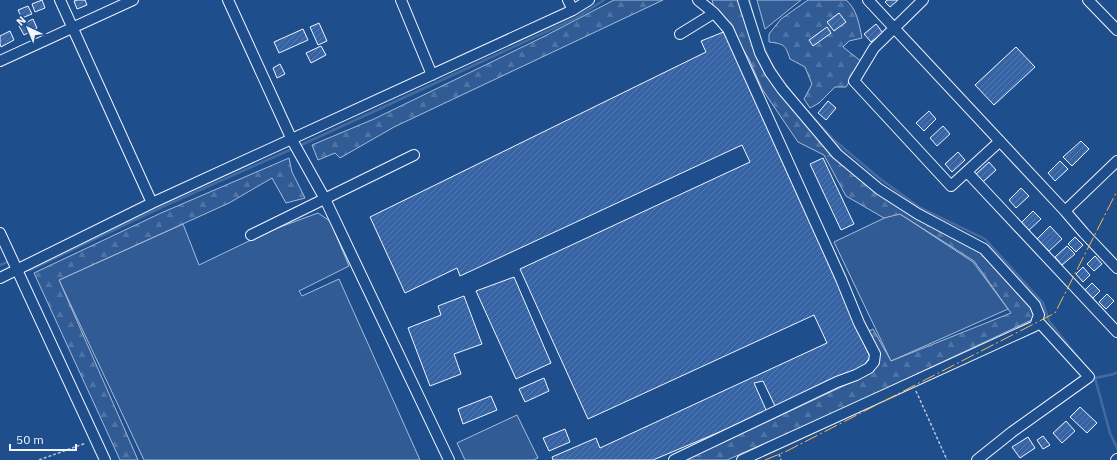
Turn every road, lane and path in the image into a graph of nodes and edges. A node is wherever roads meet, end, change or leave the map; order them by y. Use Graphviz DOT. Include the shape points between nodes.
graph roads {
  1 [pos="60,0"];
  2 [pos="133,0"];
  3 [pos="228,0"];
  4 [pos="401,0"];
  5 [pos="568,0"];
  6 [pos="590,0"];
  7 [pos="698,0"];
  8 [pos="743,0"];
  9 [pos="868,0"];
  10 [pos="923,0"];
  11 [pos="1088,0"];
  12 [pos="573,10"];
  13 [pos="714,13"];
  14 [pos="73,27"];
  15 [pos="894,28"];
  16 [pos="1117,30"];
  17 [pos="680,34"];
  18 [pos="0,61"];
  19 [pos="432,75"];
  20 [pos="292,140"];
  21 [pos="1000,141"];
  22 [pos="414,155"];
  23 [pos="1117,161"];
  24 [pos="967,172"];
  25 [pos="326,199"];
  26 [pos="152,203"];
  27 [pos="1065,211"];
  28 [pos="0,233"];
  29 [pos="251,235"];
  30 [pos="1117,268"];
  31 [pos="17,269"];
  32 [pos="0,278"];
  33 [pos="1037,320"];
  34 [pos="1117,332"];
  35 [pos="912,382"];
  36 [pos="95,440"];
  37 [pos="39,460"];
  38 [pos="105,460"];
  39 [pos="449,460"];
  40 [pos="674,460"];
  41 [pos="742,460"];
  42 [pos="947,460"];
  43 [pos="977,460"];
  1 -- 14 [label="street"];
  2 -- 14 [label="street"];
  3 -- 20 [label="street"];
  4 -- 19 [label="street"];
  5 -- 12 [label="street"];
  6 -- 12 [label="street"];
  7 -- 13 [label="street"];
  8 -- 33 [label="street" via="760,53 770,72 837,154 879,190 984,249 1035,305 1039,315"];
  9 -- 15 [label="street"];
  10 -- 15 [label="street"];
  11 -- 16 [label="street"];
  12 -- 19 [label="street"];
  13 -- 17 [label="street"];
  13 -- 40 [label="street" via="728,29 875,354 874,362 869,368"];
  14 -- 18 [label="street"];
  14 -- 26 [label="street"];
  15 -- 21 [label="street"];
  15 -- 24 [label="street" via="874,48 854,81 951,186"];
  19 -- 20 [label="street"];
  20 -- 25 [label="street"];
  20 -- 26 [label="street"];
  21 -- 24 [label="street"];
  21 -- 27 [label="street"];
  22 -- 25 [label="street"];
  23 -- 27 [label="street"];
  24 -- 34 [label="street"];
  25 -- 29 [label="street"];
  25 -- 39 [label="street"];
  26 -- 31 [label="street"];
  27 -- 30 [label="street"];
  28 -- 31 [label="street"];
  31 -- 32 [label="street"];
  31 -- 36 [label="street"];
  33 -- 35 [label="street" via="1035,326"];
  33 -- 43 [label="street" via="1089,377"];
  35 -- 41 [label="street"];
  35 -- 42 [label="path"];
  36 -- 37 [label="path"];
  36 -- 38 [label="street"];
}
